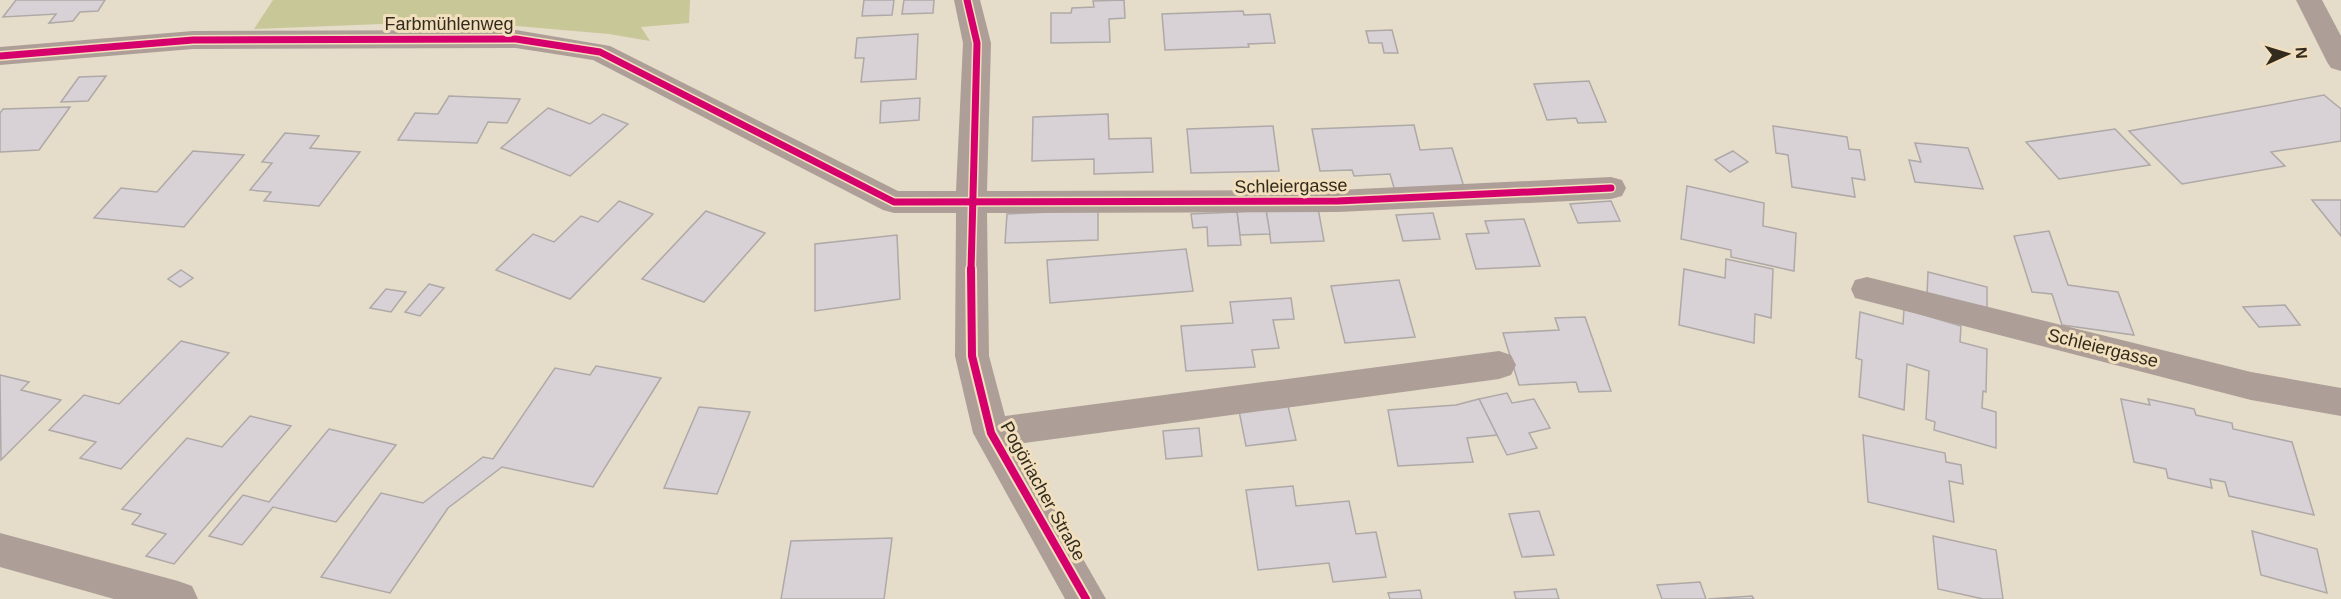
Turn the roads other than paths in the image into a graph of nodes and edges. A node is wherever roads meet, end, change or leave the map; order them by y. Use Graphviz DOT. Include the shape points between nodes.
graph roads {
  1 [pos="967,0"];
  2 [pos="2309,0"];
  3 [pos="0,56"];
  4 [pos="2341,62"];
  5 [pos="1611,188"];
  6 [pos="971,203"];
  7 [pos="1867,289"];
  8 [pos="1498,365"];
  9 [pos="2341,402"];
  10 [pos="990,433"];
  11 [pos="0,550"];
  12 [pos="178,599"];
  13 [pos="1086,599"];
  1 -- 6 [label="street, Pogöriacher Straße" via="977,43"];
  2 -- 4 [label="street"];
  3 -- 6 [label="street, Farbmühlenweg" via="193,39 516,39 600,52 894,202"];
  5 -- 6 [label="street, Schleiergasse" via="1338,201"];
  6 -- 10 [label="street, Pogöriacher Straße" via="972,356"];
  7 -- 9 [label="street, Schleiergasse" via="2251,386"];
  8 -- 10 [label="street, Pogöriacher Straße"];
  10 -- 13 [label="street, Pogöriacher Straße"];
  11 -- 12 [label="street"];
}
